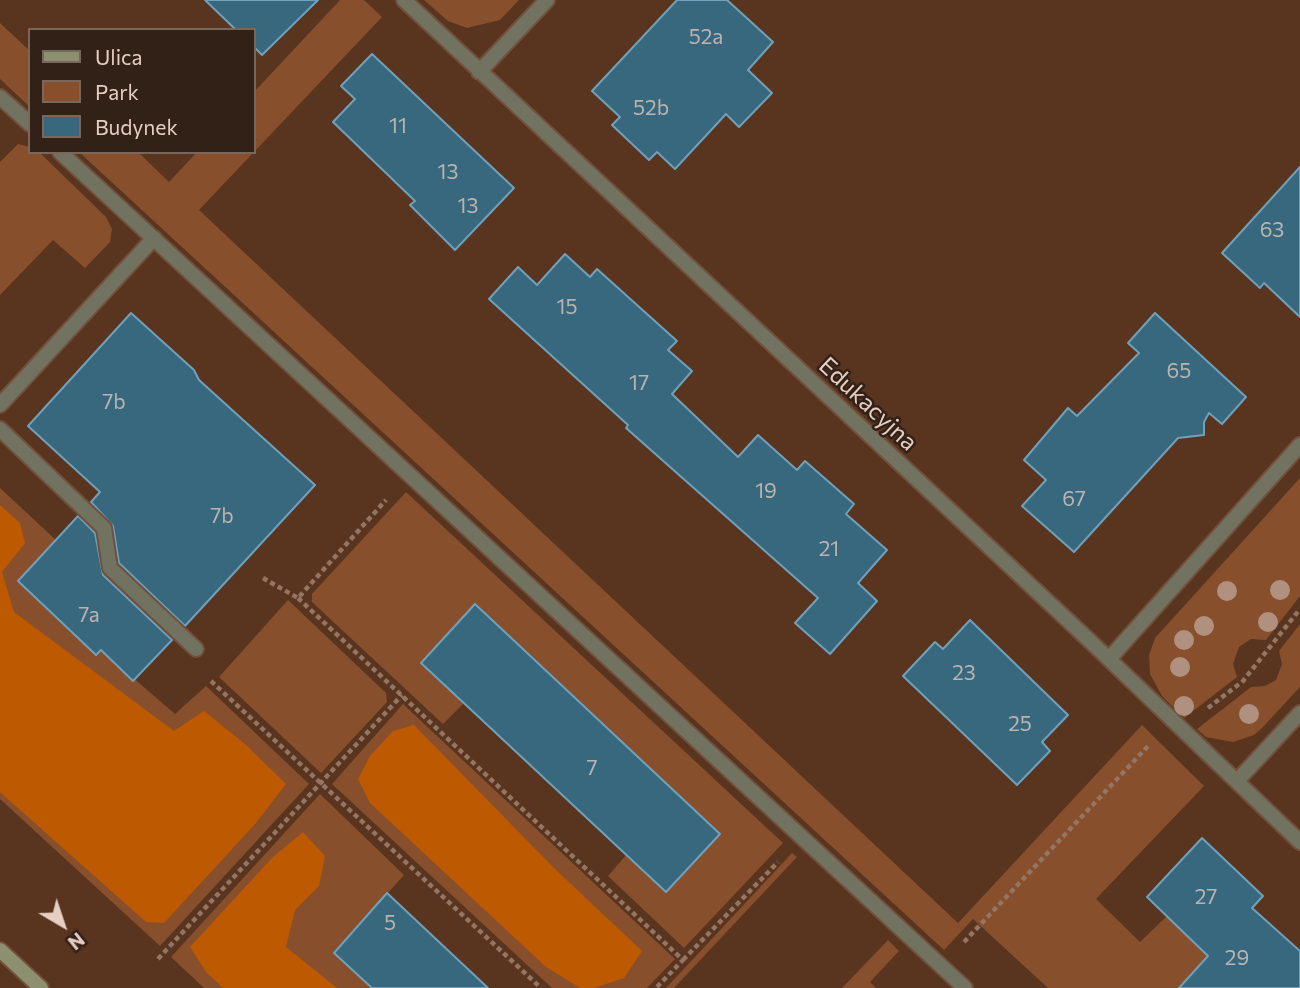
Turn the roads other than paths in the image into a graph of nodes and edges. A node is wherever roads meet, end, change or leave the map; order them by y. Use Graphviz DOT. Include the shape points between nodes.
graph roads {
  1 [pos="404,0"];
  2 [pos="547,0"];
  3 [pos="479,72"];
  4 [pos="0,97"];
  5 [pos="28,122"];
  6 [pos="62,154"];
  7 [pos="153,237"];
  8 [pos="0,405"];
  9 [pos="0,429"];
  10 [pos="1300,445"];
  11 [pos="196,649"];
  12 [pos="1109,660"];
  13 [pos="1300,713"];
  14 [pos="1237,782"];
  15 [pos="1300,842"];
  16 [pos="0,950"];
  17 [pos="41,988"];
  18 [pos="965,988"];
  1 -- 3 [label="street, Edukacyjna"];
  2 -- 3 [label="street"];
  3 -- 12 [label="street, Edukacyjna"];
  4 -- 5 [label="street"];
  6 -- 7 [label="street"];
  7 -- 8 [label="street"];
  7 -- 18 [label="street"];
  9 -- 11 [label="street" via="104,528 110,568"];
  10 -- 12 [label="street"];
  12 -- 14 [label="street, Edukacyjna"];
  13 -- 14 [label="street"];
  14 -- 15 [label="street, Edukacyjna"];
  16 -- 17 [label="street"];
}
